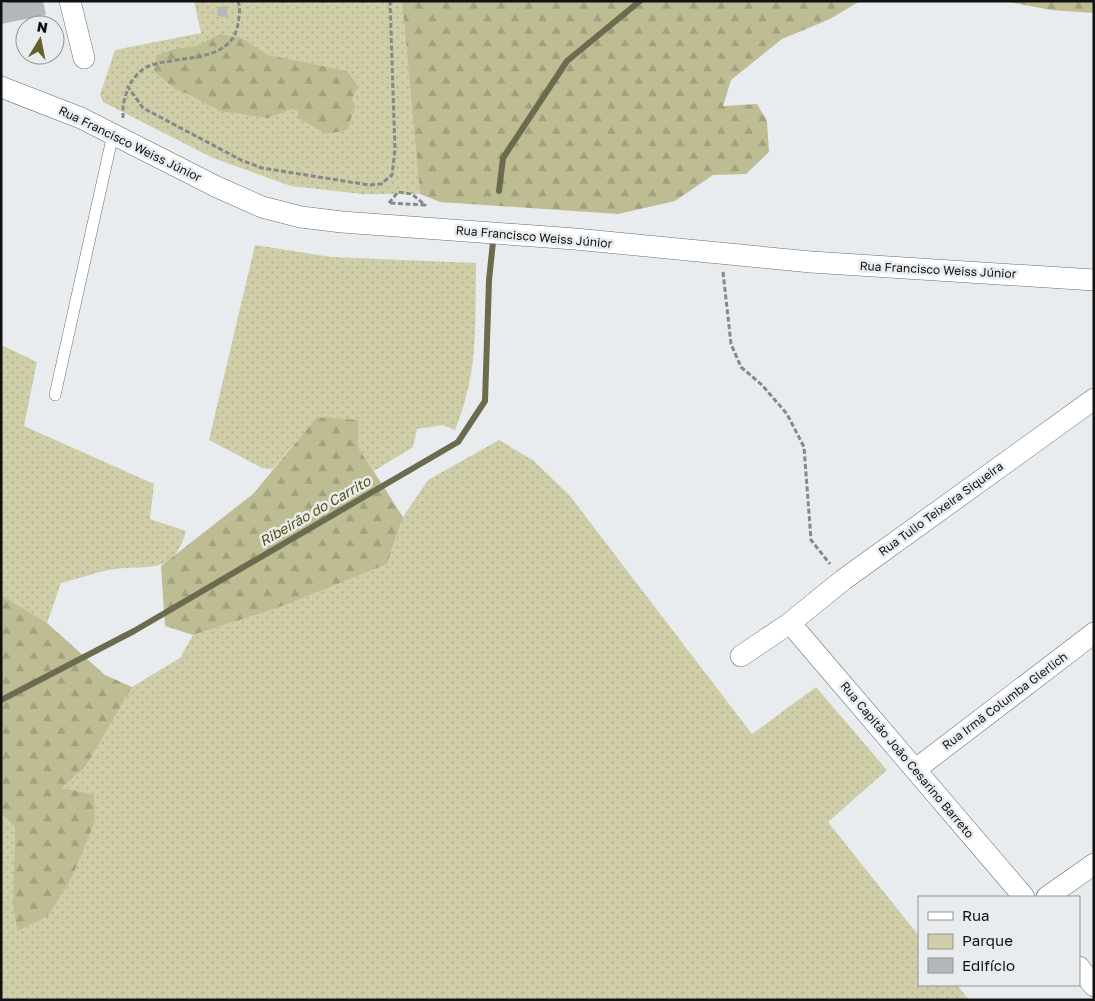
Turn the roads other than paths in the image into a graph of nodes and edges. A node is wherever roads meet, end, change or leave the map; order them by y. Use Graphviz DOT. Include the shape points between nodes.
graph roads {
  1 [pos="70,1"];
  2 [pos="84,58"];
  3 [pos="1,87"];
  4 [pos="117,123"];
  5 [pos="1094,280"];
  6 [pos="55,395"];
  7 [pos="1094,399"];
  8 [pos="790,623"];
  9 [pos="1094,633"];
  10 [pos="741,656"];
  11 [pos="916,769"];
  12 [pos="1094,864"];
  13 [pos="1023,896"];
  14 [pos="1048,896"];
  15 [pos="1080,968"];
  16 [pos="1094,986"];
  1 -- 2 [label="street"];
  3 -- 4 [label="street, Rua Francisco Weiss Júnior" via="81,118"];
  4 -- 5 [label="street, Rua Francisco Weiss Júnior" via="253,203 301,217 811,262"];
  4 -- 6 [label="lane"];
  7 -- 8 [label="street, Rua Tulio Teixeira Siqueira" via="843,580"];
  8 -- 10 [label="street, Rua Tulio Teixeira Siqueira"];
  8 -- 11 [label="street, Rua Capitão João Cesarino Barreto"];
  9 -- 11 [label="street, Rua Irmã Columba Glerlich"];
  11 -- 13 [label="street, Rua Capitão João Cesarino Barreto"];
  12 -- 14 [label="street"];
  15 -- 16 [label="street"];
}
